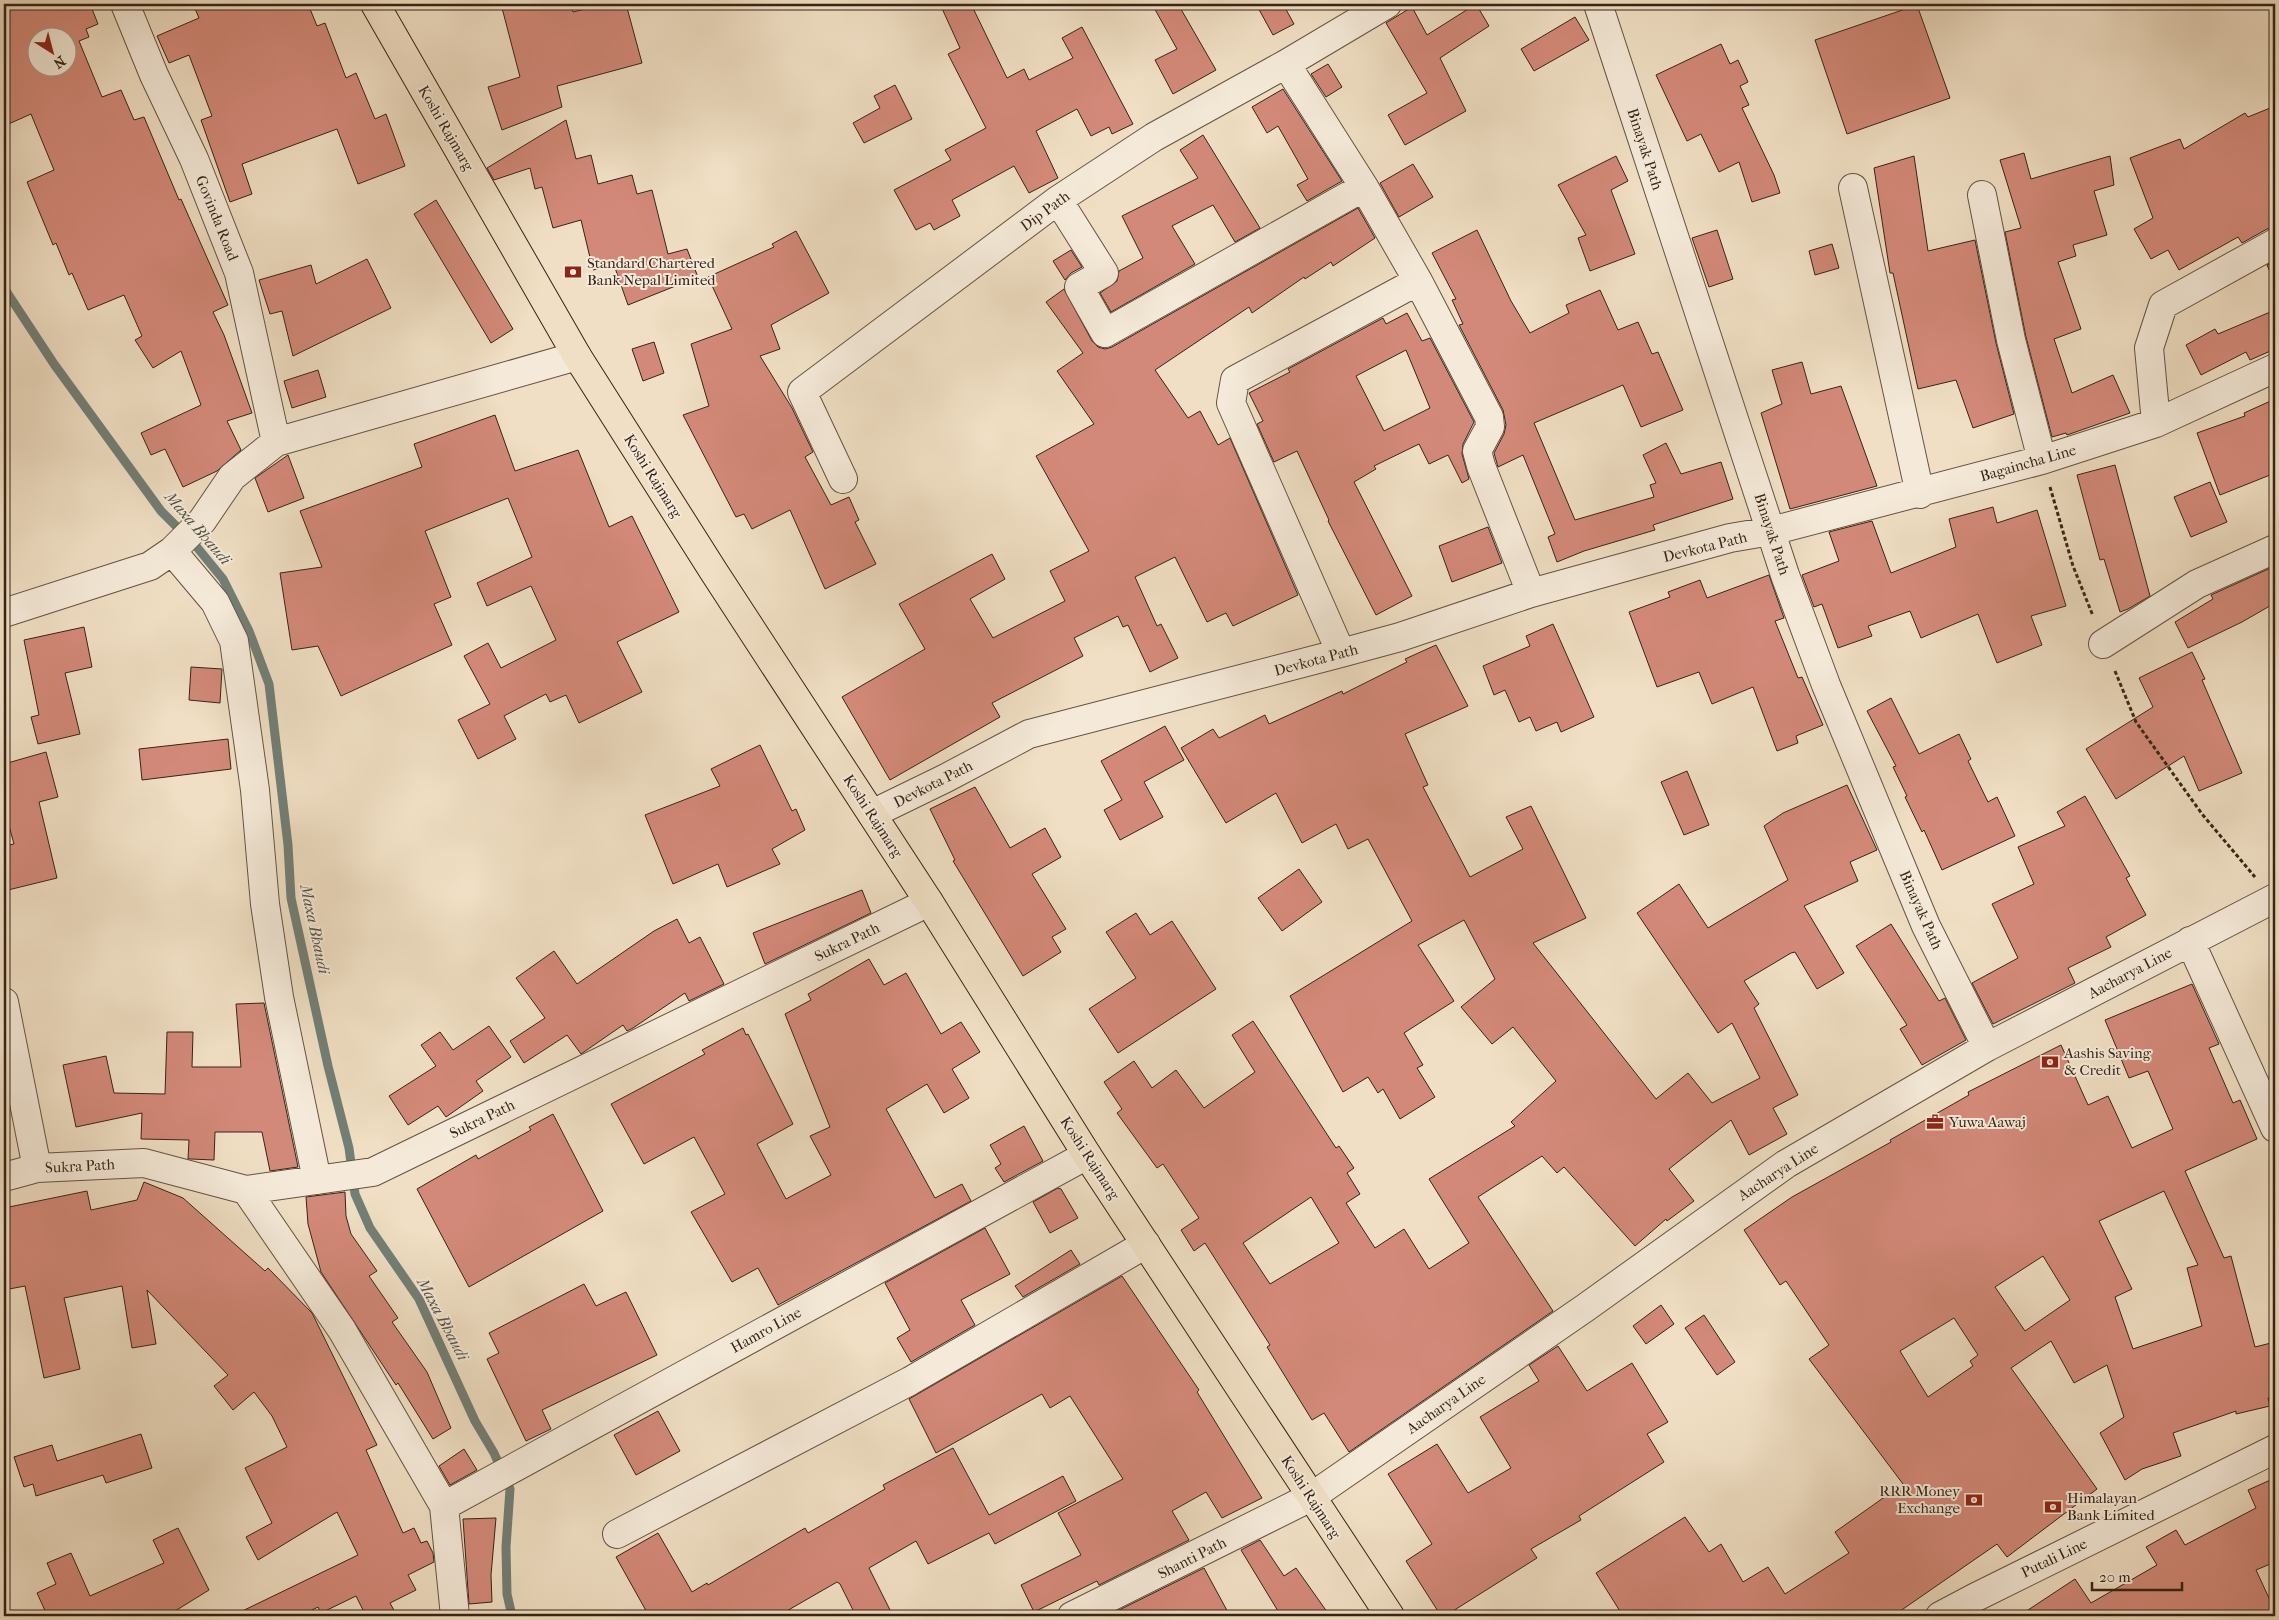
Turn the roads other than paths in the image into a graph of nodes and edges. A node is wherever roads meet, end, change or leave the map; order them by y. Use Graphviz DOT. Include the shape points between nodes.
graph roads {
  1 [pos="125,4"];
  2 [pos="375,4"];
  3 [pos="1387,4"];
  4 [pos="1598,4"];
  5 [pos="1286,64"];
  6 [pos="1364,187"];
  7 [pos="1854,188"];
  8 [pos="1982,195"];
  9 [pos="1058,200"];
  10 [pos="2275,242"];
  11 [pos="1418,281"];
  12 [pos="577,356"];
  13 [pos="2275,368"];
  14 [pos="2156,423"];
  15 [pos="276,442"];
  16 [pos="2042,460"];
  17 [pos="844,479"];
  18 [pos="1920,494"];
  19 [pos="1771,531"];
  20 [pos="2275,549"];
  21 [pos="172,551"];
  22 [pos="1531,594"];
  23 [pos="4,613"];
  24 [pos="2103,644"];
  25 [pos="1341,653"];
  26 [pos="872,814"];
  27 [pos="2274,898"];
  28 [pos="929,902"];
  29 [pos="2190,941"];
  30 [pos="4,1002"];
  31 [pos="1987,1048"];
  32 [pos="2273,1115"];
  33 [pos="1088,1154"];
  34 [pos="37,1168"];
  35 [pos="4,1177"];
  36 [pos="323,1179"];
  37 [pos="246,1190"];
  38 [pos="1146,1244"];
  39 [pos="2275,1449"];
  40 [pos="1311,1497"];
  41 [pos="444,1506"];
  42 [pos="617,1534"];
  43 [pos="455,1616"];
  44 [pos="1072,1616"];
  45 [pos="1390,1616"];
  46 [pos="1940,1616"];
  1 -- 15 [label="street, Govinda Road" via="194,159 240,273"];
  2 -- 12 [label="main road, Koshi Rajmarg"];
  3 -- 5 [label="street, Dip Path"];
  4 -- 19 [label="street, Binayak Path"];
  5 -- 6 [label="street"];
  5 -- 9 [label="street, Dip Path" via="1154,137"];
  6 -- 9 [label="street" via="1105,332 1079,287 1104,273"];
  6 -- 11 [label="street"];
  7 -- 18 [label="street"];
  8 -- 16 [label="street" via="2011,340"];
  9 -- 17 [label="street, Dip Path" via="802,392"];
  10 -- 14 [label="street" via="2163,305 2149,348"];
  11 -- 22 [label="street" via="1489,417 1490,427 1477,451 1480,466"];
  11 -- 25 [label="street" via="1235,380 1231,403"];
  12 -- 15 [label="street"];
  12 -- 26 [label="main road, Koshi Rajmarg"];
  13 -- 14 [label="street, Bagaincha Line"];
  14 -- 16 [label="street, Bagaincha Line"];
  15 -- 21 [label="street" via="232,478 202,522"];
  16 -- 18 [label="street, Bagaincha Line"];
  18 -- 19 [label="street, Bagaincha Line"];
  19 -- 22 [label="street, Devkota Path" via="1730,538"];
  19 -- 31 [label="street, Binayak Path" via="1826,684 1922,917"];
  20 -- 24 [label="street" via="2196,584"];
  21 -- 23 [label="street" via="150,566"];
  21 -- 36 [label="street" via="215,602 234,641 278,988"];
  22 -- 25 [label="street, Devkota Path"];
  25 -- 26 [label="street, Devkota Path" via="1029,734"];
  26 -- 28 [label="main road, Koshi Rajmarg"];
  27 -- 29 [label="street, Aacharya Line"];
  28 -- 33 [label="main road, Koshi Rajmarg"];
  28 -- 36 [label="street, Sukra Path" via="373,1172"];
  29 -- 31 [label="street, Aacharya Line"];
  29 -- 32 [label="street"];
  30 -- 34 [label="street"];
  31 -- 40 [label="street, Aacharya Line" via="1786,1164 1585,1308"];
  33 -- 38 [label="main road, Koshi Rajmarg"];
  33 -- 41 [label="street, Hamro Line"];
  34 -- 35 [label="street, Sukra Path"];
  34 -- 37 [label="street, Sukra Path" via="144,1163"];
  36 -- 37 [label="street, Sukra Path"];
  37 -- 41 [label="street" via="342,1330"];
  38 -- 40 [label="main road, Koshi Rajmarg"];
  38 -- 42 [label="street" via="910,1381"];
  39 -- 46 [label="street, Putali Line"];
  40 -- 44 [label="street, Shanti Path"];
  40 -- 45 [label="main road, Koshi Rajmarg"];
  41 -- 43 [label="street"];
}
